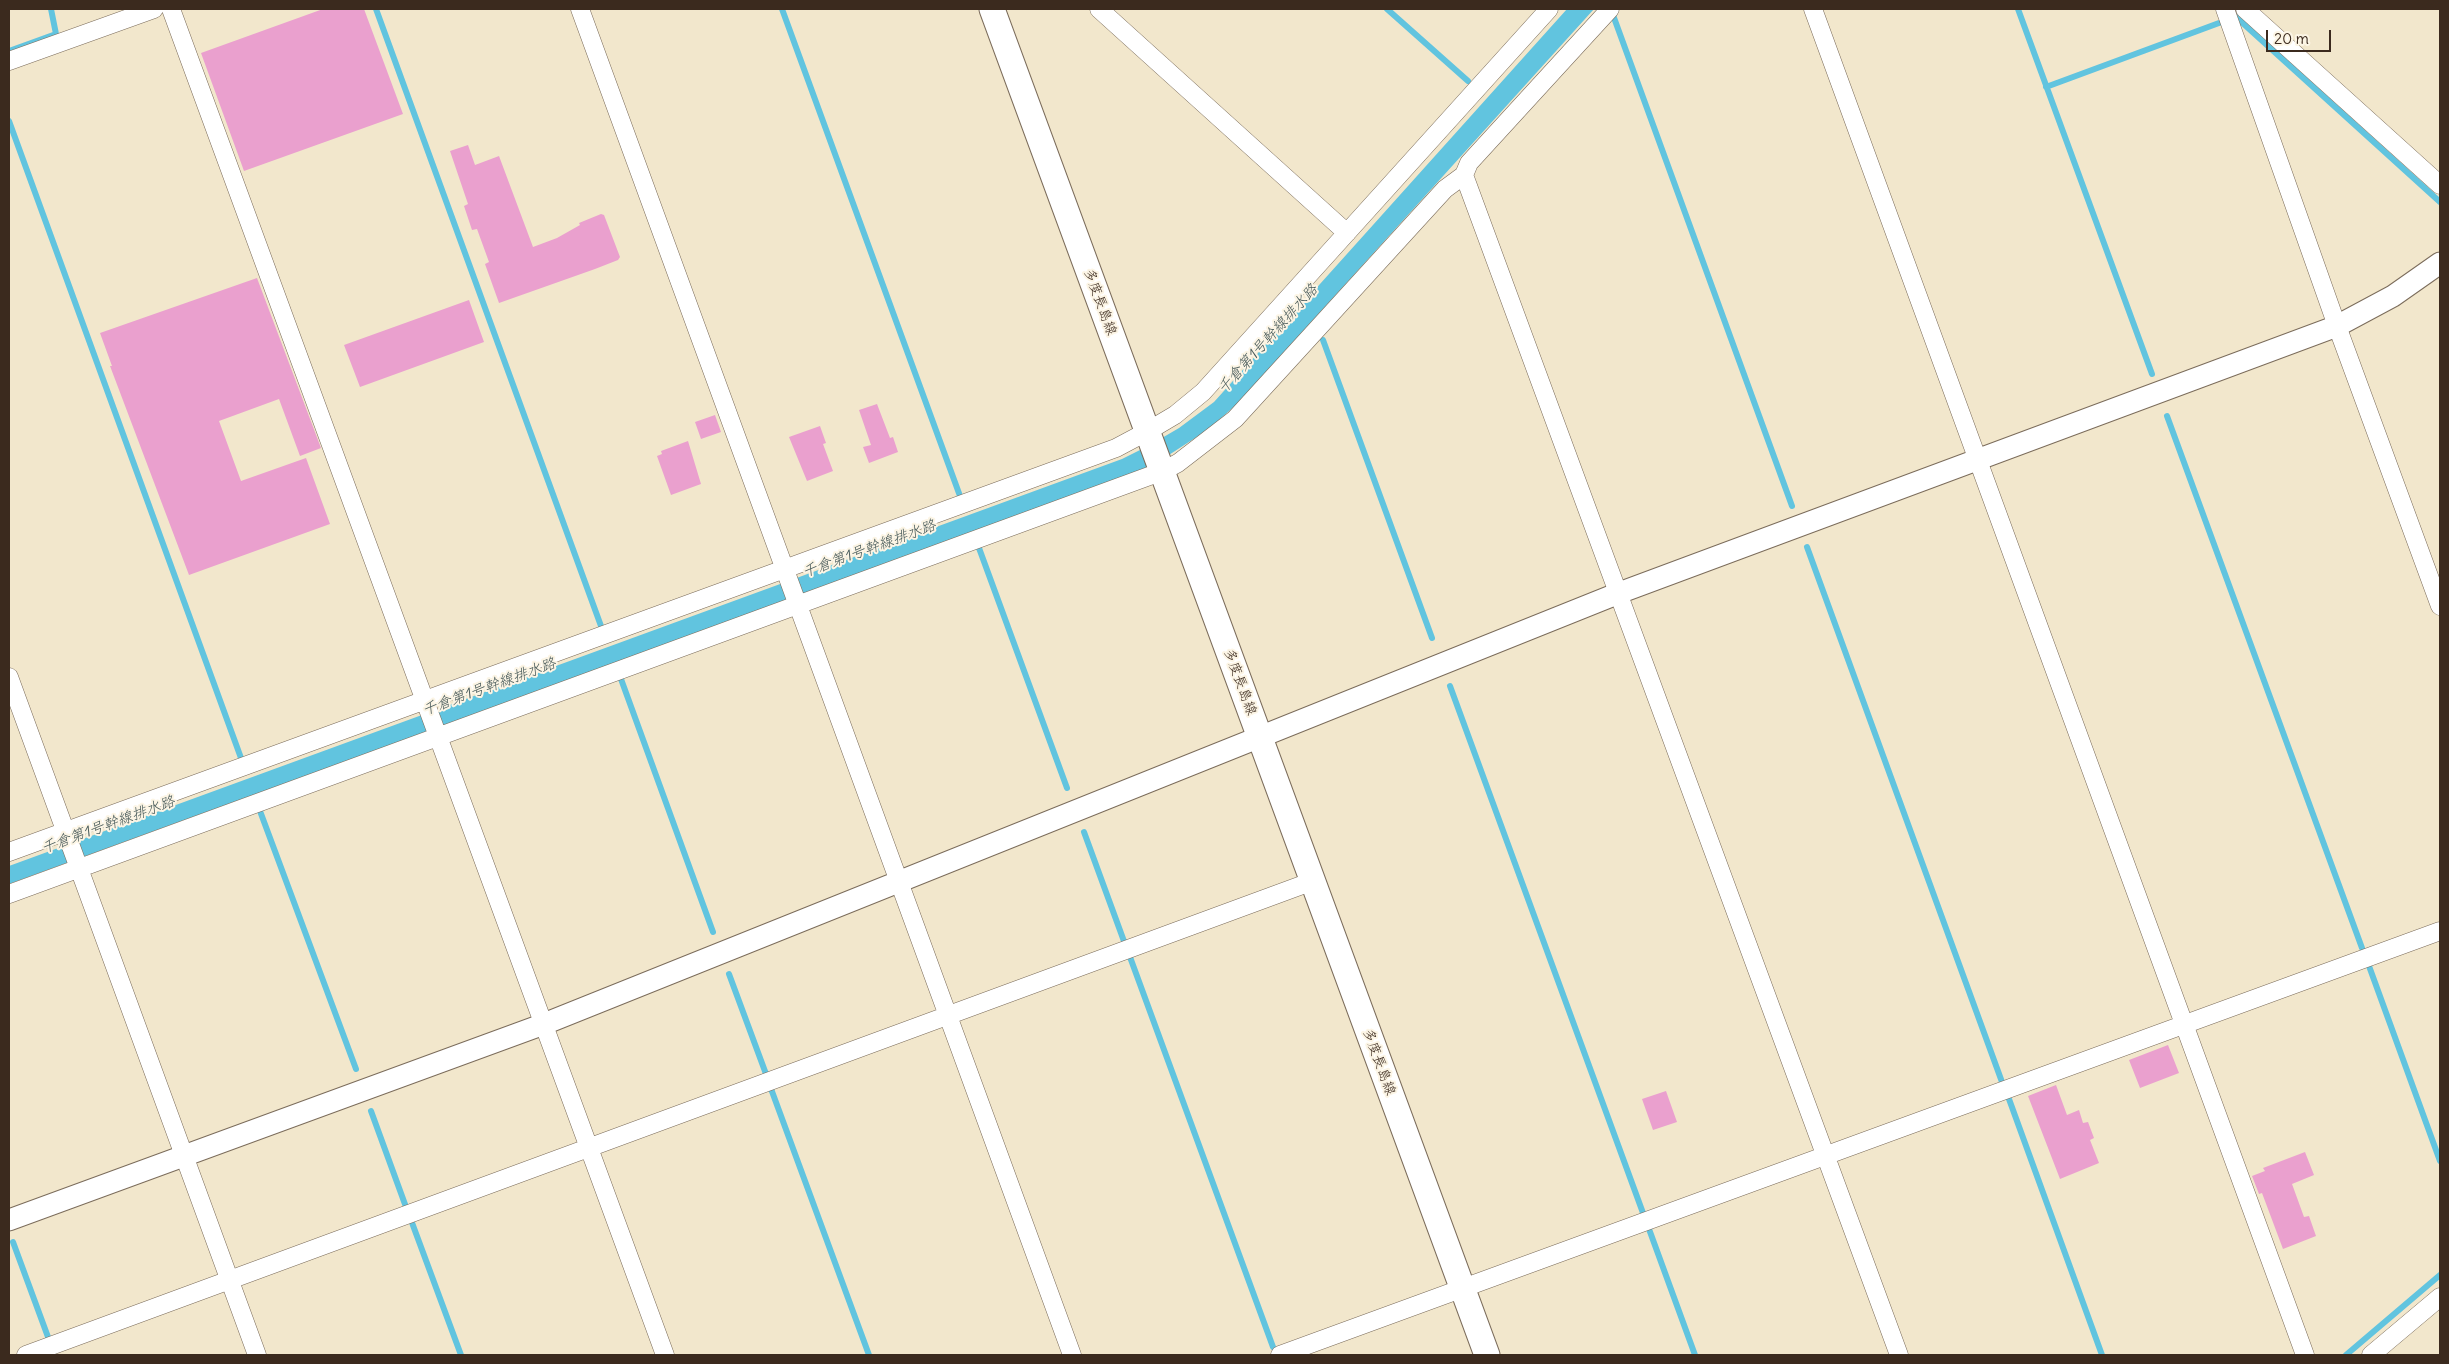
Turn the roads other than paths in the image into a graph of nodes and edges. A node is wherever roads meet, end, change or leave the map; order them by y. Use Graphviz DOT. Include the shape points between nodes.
graph roads {
  1 [pos="154,9"];
  2 [pos="171,9"];
  3 [pos="580,9"];
  4 [pos="992,9"];
  5 [pos="1099,9"];
  6 [pos="1549,9"];
  7 [pos="1610,9"];
  8 [pos="1813,9"];
  9 [pos="2225,9"];
  10 [pos="2245,9"];
  11 [pos="9,61"];
  12 [pos="1464,175"];
  13 [pos="2440,185"];
  14 [pos="1347,233"];
  15 [pos="2440,263"];
  16 [pos="2337,326"];
  17 [pos="1149,434"];
  18 [pos="1978,460"];
  19 [pos="1162,468"];
  20 [pos="787,572"];
  21 [pos="1619,593"];
  22 [pos="798,602"];
  23 [pos="2440,606"];
  24 [pos="9,677"];
  25 [pos="427,703"];
  26 [pos="438,735"];
  27 [pos="1260,738"];
  28 [pos="66,834"];
  29 [pos="9,852"];
  30 [pos="78,867"];
  31 [pos="900,881"];
  32 [pos="1313,881"];
  33 [pos="9,894"];
  34 [pos="2440,931"];
  35 [pos="948,1015"];
  36 [pos="544,1024"];
  37 [pos="2185,1026"];
  38 [pos="589,1148"];
  39 [pos="1825,1154"];
  40 [pos="184,1156"];
  41 [pos="9,1220"];
  42 [pos="230,1280"];
  43 [pos="1462,1289"];
  44 [pos="2440,1297"];
  45 [pos="26,1355"];
  46 [pos="257,1355"];
  47 [pos="665,1355"];
  48 [pos="1072,1355"];
  49 [pos="1280,1355"];
  50 [pos="1486,1355"];
  51 [pos="1899,1355"];
  52 [pos="2305,1355"];
  53 [pos="2371,1355"];
  1 -- 11 [label="street"];
  2 -- 25 [label="street"];
  3 -- 20 [label="street"];
  4 -- 17 [label="main road, 多度長島線"];
  5 -- 14 [label="street"];
  6 -- 14 [label="street"];
  7 -- 12 [label="street" via="1469,163"];
  8 -- 18 [label="street"];
  9 -- 16 [label="street"];
  10 -- 13 [label="street"];
  12 -- 19 [label="street" via="1445,189 1235,419 1185,458"];
  12 -- 21 [label="street"];
  14 -- 17 [label="street" via="1203,392"];
  15 -- 16 [label="street" via="2393,296"];
  16 -- 18 [label="street"];
  16 -- 23 [label="street"];
  17 -- 19 [label="main road, 多度長島線"];
  17 -- 20 [label="street"];
  18 -- 21 [label="street"];
  18 -- 37 [label="street"];
  19 -- 22 [label="street"];
  19 -- 27 [label="main road, 多度長島線"];
  20 -- 22 [label="street"];
  20 -- 25 [label="street"];
  21 -- 27 [label="street"];
  21 -- 39 [label="street"];
  22 -- 26 [label="street"];
  22 -- 31 [label="street"];
  24 -- 28 [label="street"];
  25 -- 26 [label="street"];
  25 -- 28 [label="street"];
  26 -- 30 [label="street"];
  26 -- 36 [label="street"];
  27 -- 31 [label="street"];
  27 -- 32 [label="main road, 多度長島線"];
  28 -- 29 [label="street"];
  28 -- 30 [label="street"];
  30 -- 33 [label="street"];
  30 -- 40 [label="street"];
  31 -- 35 [label="street"];
  31 -- 36 [label="street"];
  32 -- 35 [label="street"];
  32 -- 43 [label="main road, 多度長島線"];
  34 -- 37 [label="street"];
  35 -- 38 [label="street"];
  35 -- 48 [label="street"];
  36 -- 38 [label="street"];
  36 -- 40 [label="street"];
  37 -- 39 [label="street"];
  37 -- 52 [label="street"];
  38 -- 42 [label="street"];
  38 -- 47 [label="street"];
  39 -- 43 [label="street"];
  39 -- 51 [label="street"];
  40 -- 41 [label="street"];
  40 -- 42 [label="street"];
  42 -- 45 [label="street"];
  42 -- 46 [label="street"];
  43 -- 49 [label="street"];
  43 -- 50 [label="main road, 多度長島線"];
  44 -- 53 [label="street"];
}
